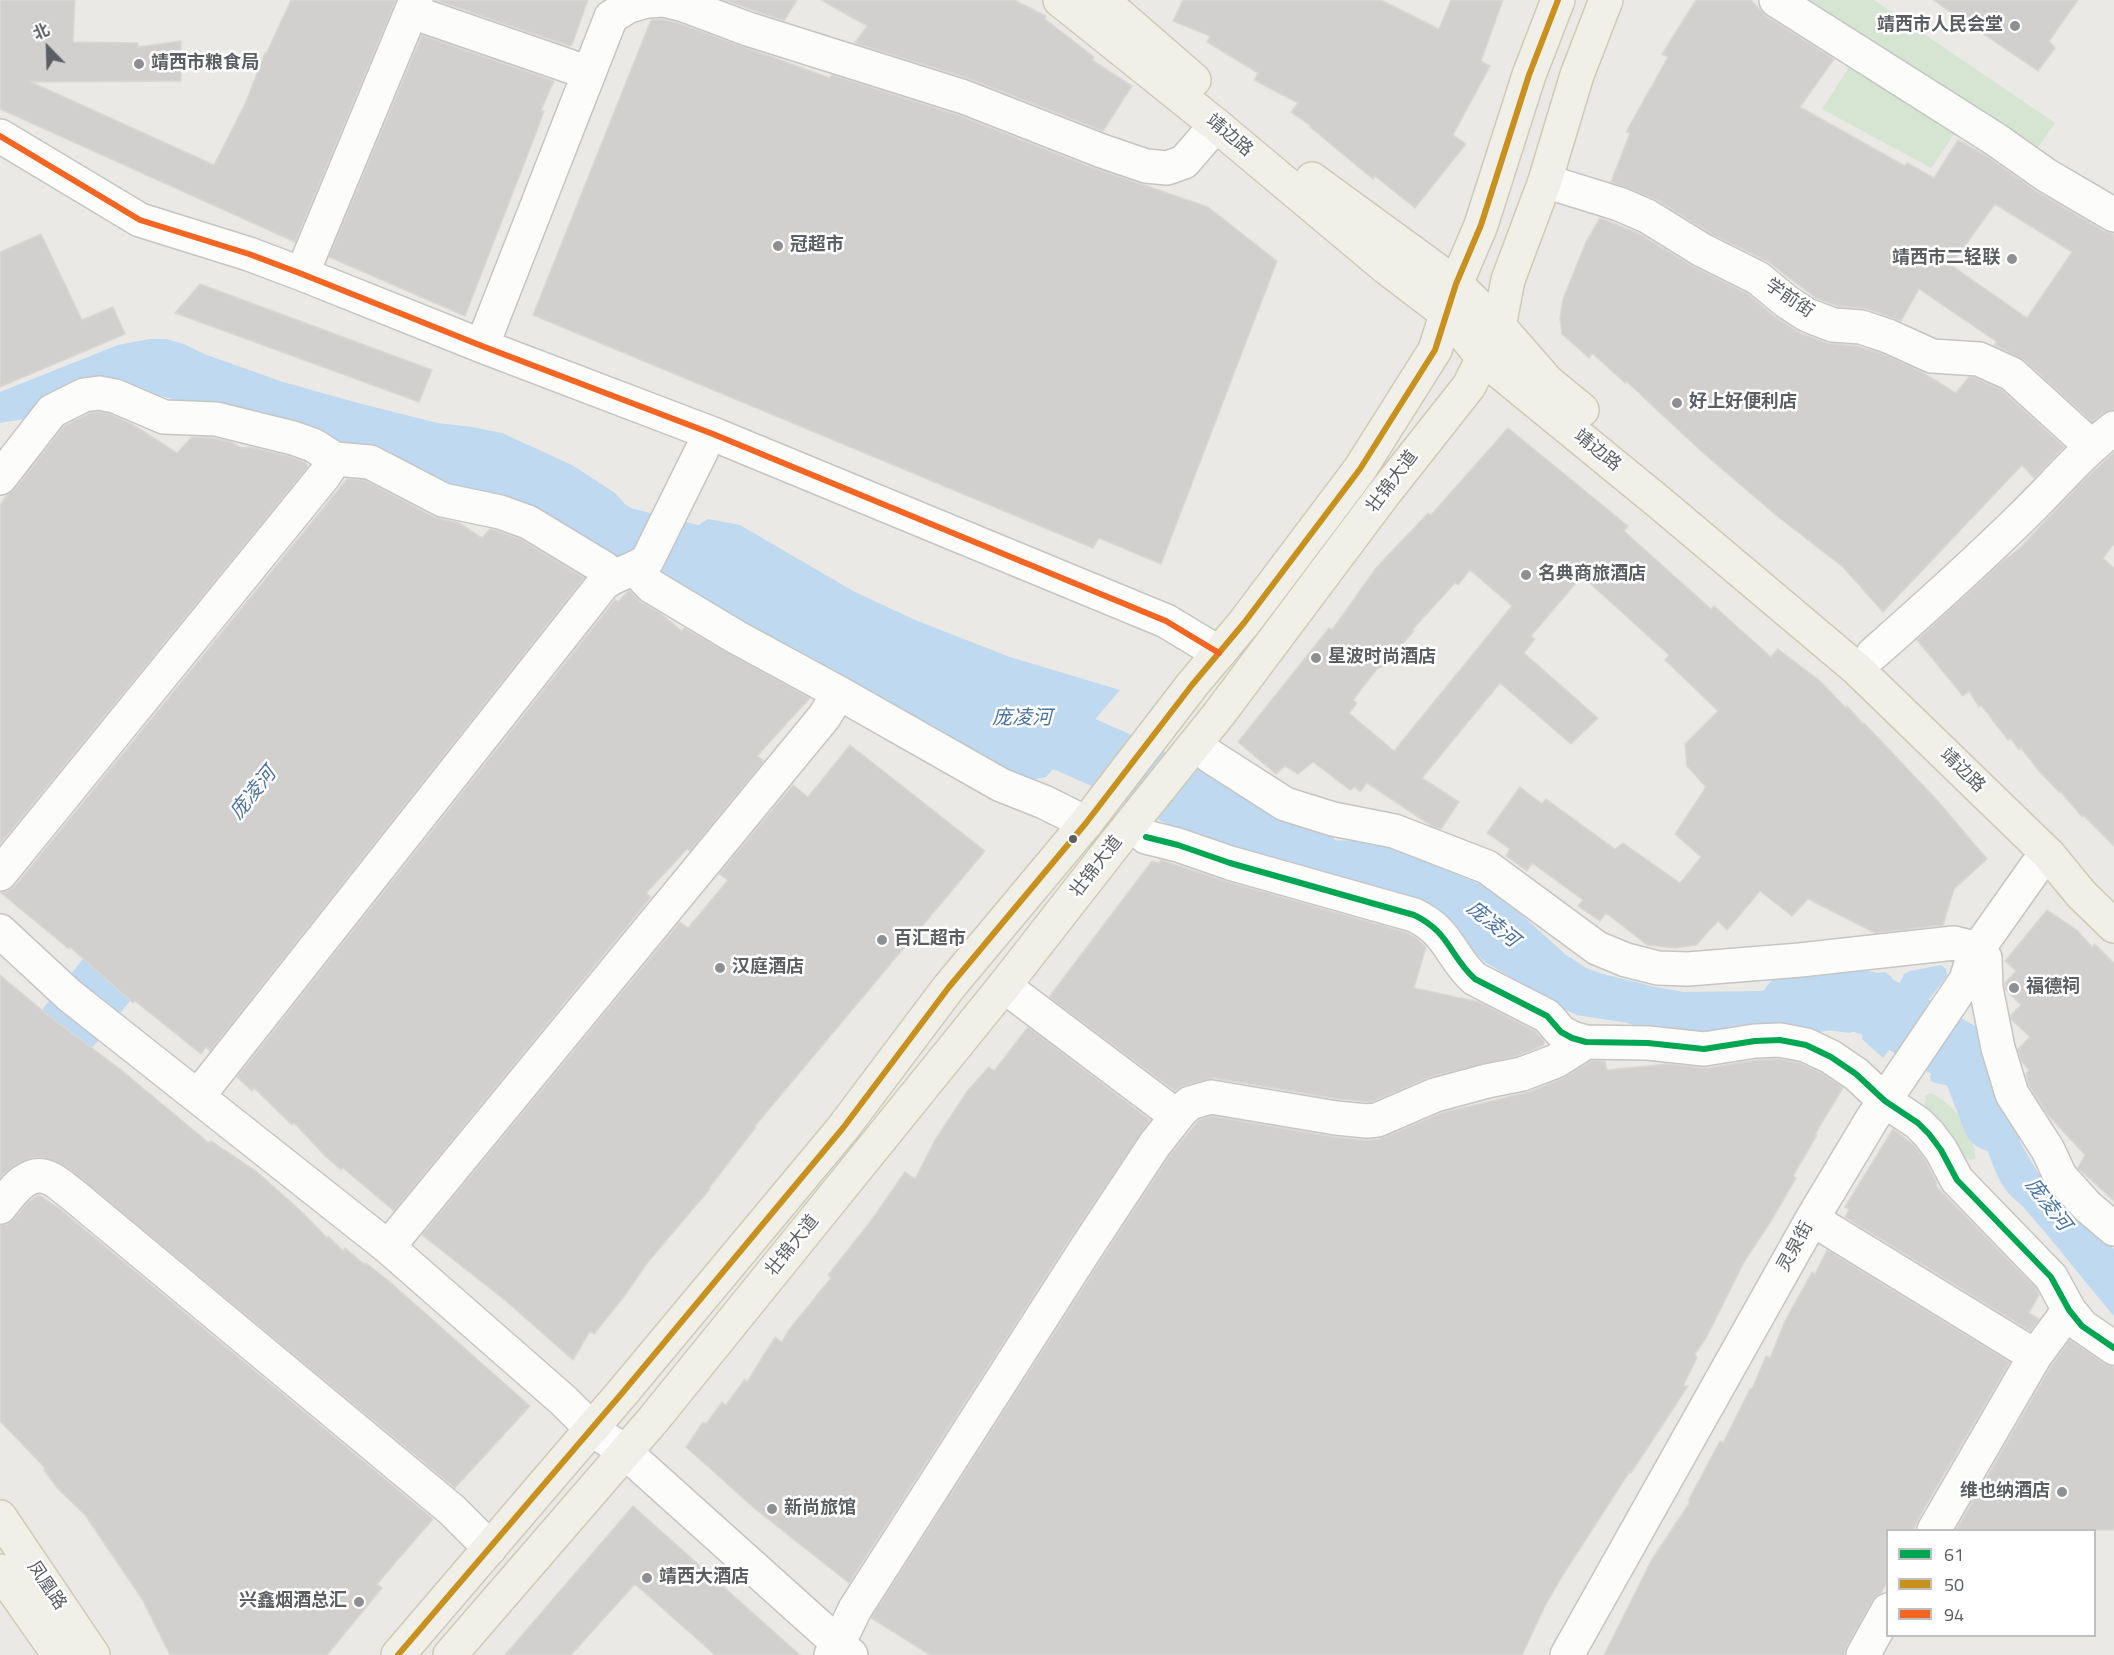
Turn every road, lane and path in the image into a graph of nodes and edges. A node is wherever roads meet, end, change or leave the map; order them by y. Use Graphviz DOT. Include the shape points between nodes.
graph roads {
  1 [pos="1060,0"];
  2 [pos="1102,0"];
  3 [pos="1558,0"];
  4 [pos="1606,0"];
  5 [pos="1776,0"];
  6 [pos="414,6"];
  7 [pos="589,73"];
  8 [pos="1216,125"];
  9 [pos="0,136"];
  10 [pos="0,158"];
  11 [pos="1545,181"];
  12 [pos="2114,215"];
  13 [pos="302,274"];
  14 [pos="1452,299"];
  15 [pos="1499,326"];
  16 [pos="482,346"];
  17 [pos="1484,359"];
  18 [pos="2102,437"];
  19 [pos="702,450"];
  20 [pos="335,459"];
  21 [pos="0,478"];
  22 [pos="632,569"];
  23 [pos="1873,654"];
  24 [pos="1215,658"];
  25 [pos="840,693"];
  26 [pos="1201,752"];
  27 [pos="1086,823"];
  28 [pos="1146,837"];
  29 [pos="2049,855"];
  30 [pos="0,874"];
  31 [pos="2114,901"];
  32 [pos="2114,926"];
  33 [pos="0,931"];
  34 [pos="1978,949"];
  35 [pos="1004,986"];
  36 [pos="1586,1042"];
  37 [pos="1892,1090"];
  38 [pos="198,1096"];
  39 [pos="1175,1117"];
  40 [pos="0,1207"];
  41 [pos="1812,1219"];
  42 [pos="2114,1229"];
  43 [pos="388,1247"];
  44 [pos="2069,1310"];
  45 [pos="2114,1348"];
  46 [pos="2035,1356"];
  47 [pos="592,1429"];
  48 [pos="625,1452"];
  49 [pos="0,1517"];
  50 [pos="1935,1529"];
  51 [pos="490,1548"];
  52 [pos="0,1571"];
  53 [pos="1886,1612"];
  54 [pos="840,1651"];
  55 [pos="59,1655"];
  56 [pos="93,1655"];
  57 [pos="398,1655"];
  58 [pos="450,1655"];
  59 [pos="1568,1655"];
  60 [pos="1863,1655"];
  1 -- 8 [label="main road, 靖边路"];
  2 -- 14 [label="main road, 靖边路"];
  3 -- 14 [label="main road, 壮锦大道"];
  4 -- 11 [label="main road, 壮锦大道" via="1577,75"];
  5 -- 12 [label="street"];
  6 -- 7 [label="street"];
  6 -- 13 [label="street"];
  7 -- 8 [label="street" via="611,17 629,6 664,0 964,97 1146,166 1167,168 1184,162"];
  7 -- 16 [label="street"];
  8 -- 14 [label="main road, 靖边路" via="1380,262"];
  9 -- 13 [label="street" via="140,220"];
  10 -- 19 [label="street" via="129,234 240,268 427,349"];
  11 -- 15 [label="main road, 壮锦大道" via="1508,280"];
  11 -- 18 [label="street, 学前街" via="1647,216 1758,278 1807,315 1833,325 1861,327 1932,356 1979,359 2012,374"];
  13 -- 16 [label="street"];
  14 -- 15 [label="main road, 靖边路"];
  14 -- 17 [label="main road, 靖边路"];
  14 -- 24 [label="main road, 壮锦大道" via="1435,350 1360,469"];
  15 -- 17 [label="main road, 壮锦大道"];
  15 -- 23 [label="main road, 靖边路" via="1548,382"];
  16 -- 24 [label="street" via="713,434 1166,621"];
  17 -- 26 [label="main road, 壮锦大道" via="1469,386 1220,714"];
  17 -- 29 [label="main road, 靖边路" via="1857,669"];
  18 -- 23 [label="street, 学前街" via="1967,571"];
  19 -- 22 [label="street" via="670,517"];
  19 -- 24 [label="street"];
  20 -- 21 [label="street" via="293,438 216,420 164,417 99,393 84,395 52,411"];
  20 -- 22 [label="street" via="370,462 443,500 528,522 604,568"];
  20 -- 30 [label="street"];
  22 -- 25 [label="street" via="651,586 736,637"];
  22 -- 38 [label="street" via="603,584"];
  23 -- 31 [label="main road, 靖边路" via="2068,849"];
  24 -- 27 [label="main road, 壮锦大道"];
  25 -- 27 [label="street" via="1001,786"];
  25 -- 43 [label="street"];
  26 -- 34 [label="street" via="1285,804 1333,819 1394,831 1487,867 1597,948 1626,960 1658,968 1688,969 1942,944"];
  26 -- 35 [label="main road, 壮锦大道" via="1114,845"];
  27 -- 47 [label="main road, 壮锦大道" via="949,987 843,1128"];
  28 -- 36 [label="street" via="1414,915 1447,942 1475,979 1547,1016 1561,1032"];
  29 -- 32 [label="main road, 靖边路"];
  29 -- 34 [label="street, 灵泉街" via="2036,867"];
  33 -- 38 [label="street" via="81,1004"];
  34 -- 37 [label="street, 灵泉街" via="1966,980"];
  34 -- 42 [label="street" via="1985,958 1986,988 2012,1094 2060,1176"];
  35 -- 39 [label="street"];
  35 -- 48 [label="main road, 壮锦大道"];
  36 -- 37 [label="street" via="1704,1049 1780,1040 1806,1045"];
  36 -- 39 [label="street" via="1556,1061 1522,1074 1435,1095 1377,1120 1336,1118 1211,1096 1190,1103"];
  37 -- 41 [label="street, 灵泉街"];
  37 -- 44 [label="street" via="1941,1150 1957,1180 2051,1277"];
  38 -- 43 [label="street"];
  39 -- 54 [label="street" via="855,1609"];
  40 -- 51 [label="street" via="26,1179 48,1177 452,1510"];
  41 -- 46 [label="street"];
  41 -- 59 [label="street, 灵泉街"];
  43 -- 47 [label="street"];
  44 -- 45 [label="street" via="2082,1326"];
  44 -- 46 [label="street"];
  46 -- 50 [label="street"];
  47 -- 48 [label="street"];
  47 -- 51 [label="main road, 壮锦大道"];
  48 -- 54 [label="street"];
  48 -- 58 [label="main road, 壮锦大道"];
  49 -- 56 [label="main road, 凤凰路"];
  51 -- 57 [label="main road, 壮锦大道"];
  52 -- 55 [label="main road, 凤凰路"];
  53 -- 60 [label="street"];
}
